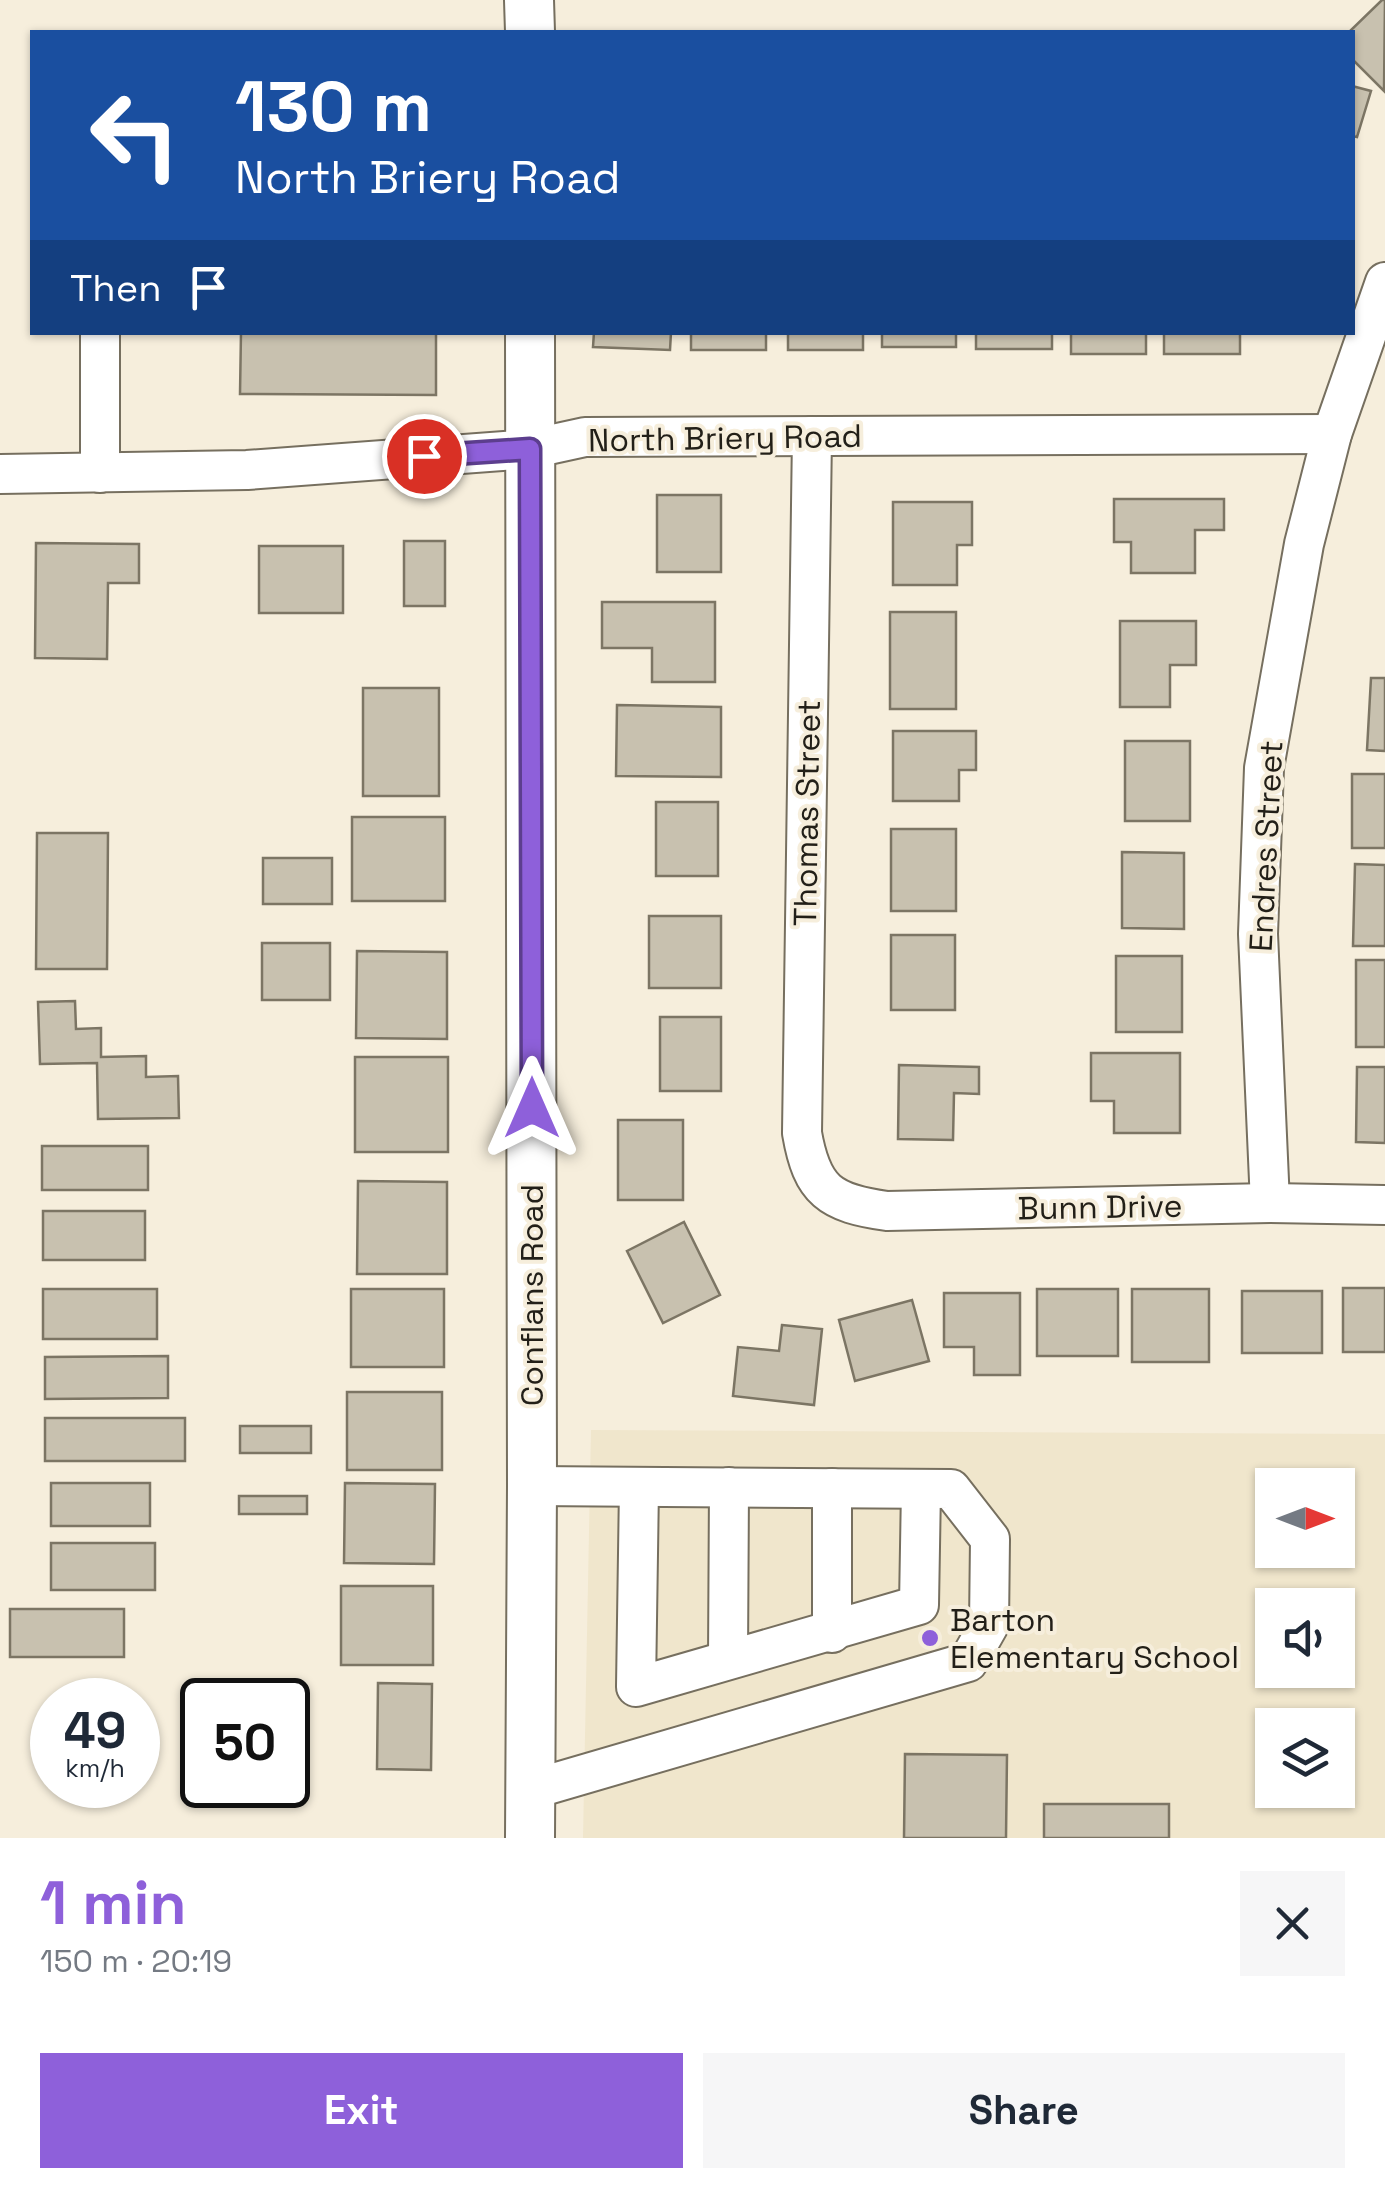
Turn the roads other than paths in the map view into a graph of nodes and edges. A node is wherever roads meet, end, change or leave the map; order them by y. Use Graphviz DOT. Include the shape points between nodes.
graph roads {
  1 [pos="530,0"];
  2 [pos="530,30"];
  3 [pos="1385,282"];
  4 [pos="100,335"];
  5 [pos="530,335"];
  6 [pos="1332,434"];
  7 [pos="812,436"];
  8 [pos="530,449"];
  9 [pos="100,473"];
  10 [pos="0,474"];
  11 [pos="820,1186"];
  12 [pos="1270,1203"];
  13 [pos="1385,1204"];
  14 [pos="532,1486"];
  15 [pos="638,1487"];
  16 [pos="729,1487"];
  17 [pos="832,1488"];
  18 [pos="921,1489"];
  19 [pos="832,1633"];
  20 [pos="728,1659"];
  21 [pos="530,1790"];
  22 [pos="530,1838"];
  1 -- 2 [label="main road"];
  3 -- 6 [label="street, Endres Street"];
  4 -- 9 [label="street"];
  5 -- 8 [label="main road, Conflans Road"];
  6 -- 7 [label="street, North Briery Road"];
  6 -- 12 [label="street, Endres Street" via="1304,544 1264,768 1258,934"];
  7 -- 8 [label="street, North Briery Road" via="585,437"];
  7 -- 11 [label="street, Thomas Street" via="802,1134"];
  8 -- 9 [label="street, North Briery Road" via="247,470"];
  8 -- 14 [label="main road, Conflans Road"];
  9 -- 10 [label="street, North Briery Road"];
  11 -- 12 [label="street, Bunn Drive" via="887,1212"];
  12 -- 13 [label="street, Bunn Drive"];
  14 -- 15 [label="street"];
  14 -- 21 [label="main road, Conflans Road"];
  15 -- 16 [label="street"];
  15 -- 20 [label="street" via="636,1687"];
  16 -- 17 [label="street"];
  16 -- 20 [label="street"];
  17 -- 18 [label="street"];
  17 -- 19 [label="street"];
  18 -- 19 [label="street" via="919,1605"];
  18 -- 21 [label="street" via="951,1489 990,1539 989,1625 968,1662"];
  19 -- 20 [label="street"];
  21 -- 22 [label="main road, Conflans Road"];
}
